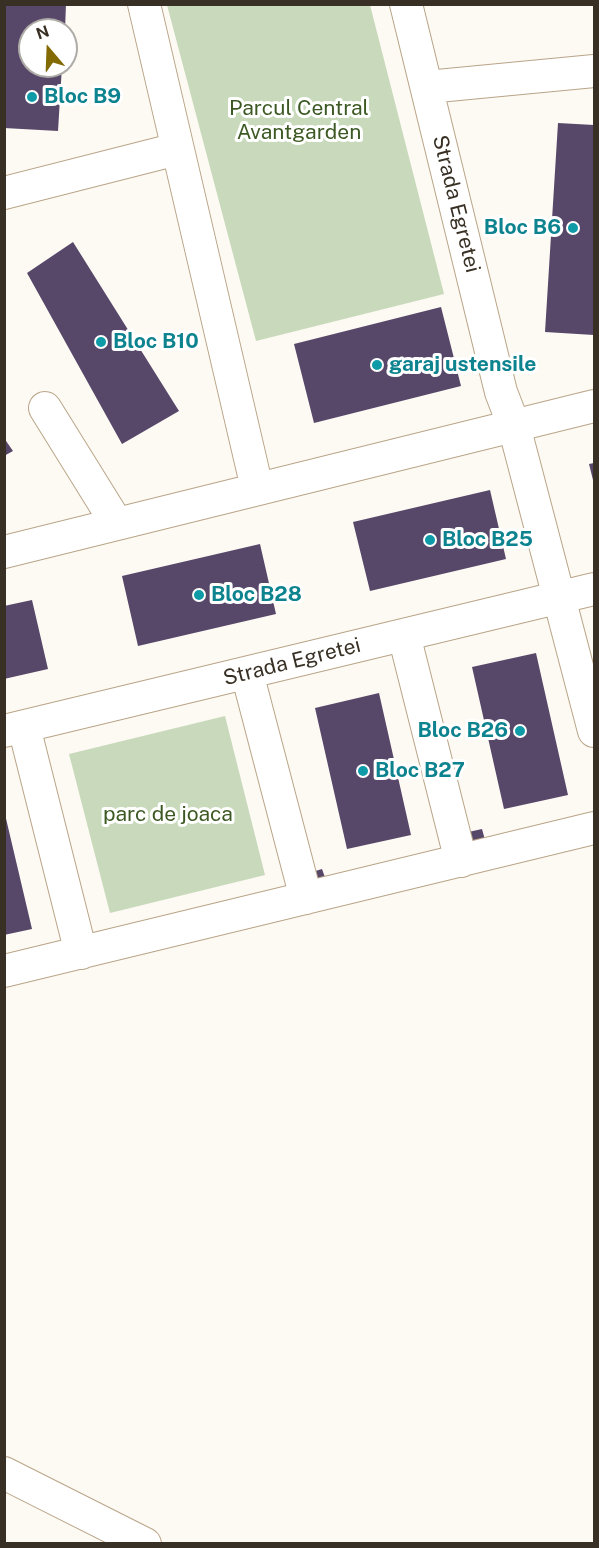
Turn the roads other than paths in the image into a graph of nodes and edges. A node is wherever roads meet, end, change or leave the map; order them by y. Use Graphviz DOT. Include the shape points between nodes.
graph roads {
  1 [pos="144,4"];
  2 [pos="406,4"];
  3 [pos="594,70"];
  4 [pos="427,87"];
  5 [pos="177,149"];
  6 [pos="4,193"];
  7 [pos="594,406"];
  8 [pos="45,408"];
  9 [pos="514,426"];
  10 [pos="257,488"];
  11 [pos="117,524"];
  12 [pos="4,552"];
  13 [pos="594,589"];
  14 [pos="560,597"];
  15 [pos="404,635"];
  16 [pos="248,673"];
  17 [pos="14,729"];
  18 [pos="594,730"];
  19 [pos="594,828"];
  20 [pos="460,861"];
  21 [pos="306,898"];
  22 [pos="81,952"];
  23 [pos="4,971"];
  24 [pos="4,1473"];
  25 [pos="145,1544"];
  1 -- 5 [label="street"];
  2 -- 4 [label="street, Strada Egretei"];
  3 -- 4 [label="street"];
  4 -- 9 [label="street, Strada Egretei" via="501,392"];
  5 -- 6 [label="street"];
  5 -- 10 [label="street"];
  7 -- 9 [label="street"];
  8 -- 11 [label="street"];
  9 -- 10 [label="street"];
  9 -- 14 [label="street, Strada Egretei"];
  10 -- 11 [label="street"];
  11 -- 12 [label="street"];
  13 -- 14 [label="street, Strada Egretei"];
  14 -- 15 [label="street, Strada Egretei"];
  14 -- 18 [label="street, Strada Egretei"];
  15 -- 16 [label="street, Strada Egretei"];
  15 -- 20 [label="street"];
  16 -- 17 [label="street, Strada Egretei"];
  16 -- 21 [label="street"];
  17 -- 22 [label="street, Strada Egretei"];
  19 -- 20 [label="street"];
  20 -- 21 [label="street"];
  21 -- 22 [label="street"];
  22 -- 23 [label="street"];
  24 -- 25 [label="street"];
}
